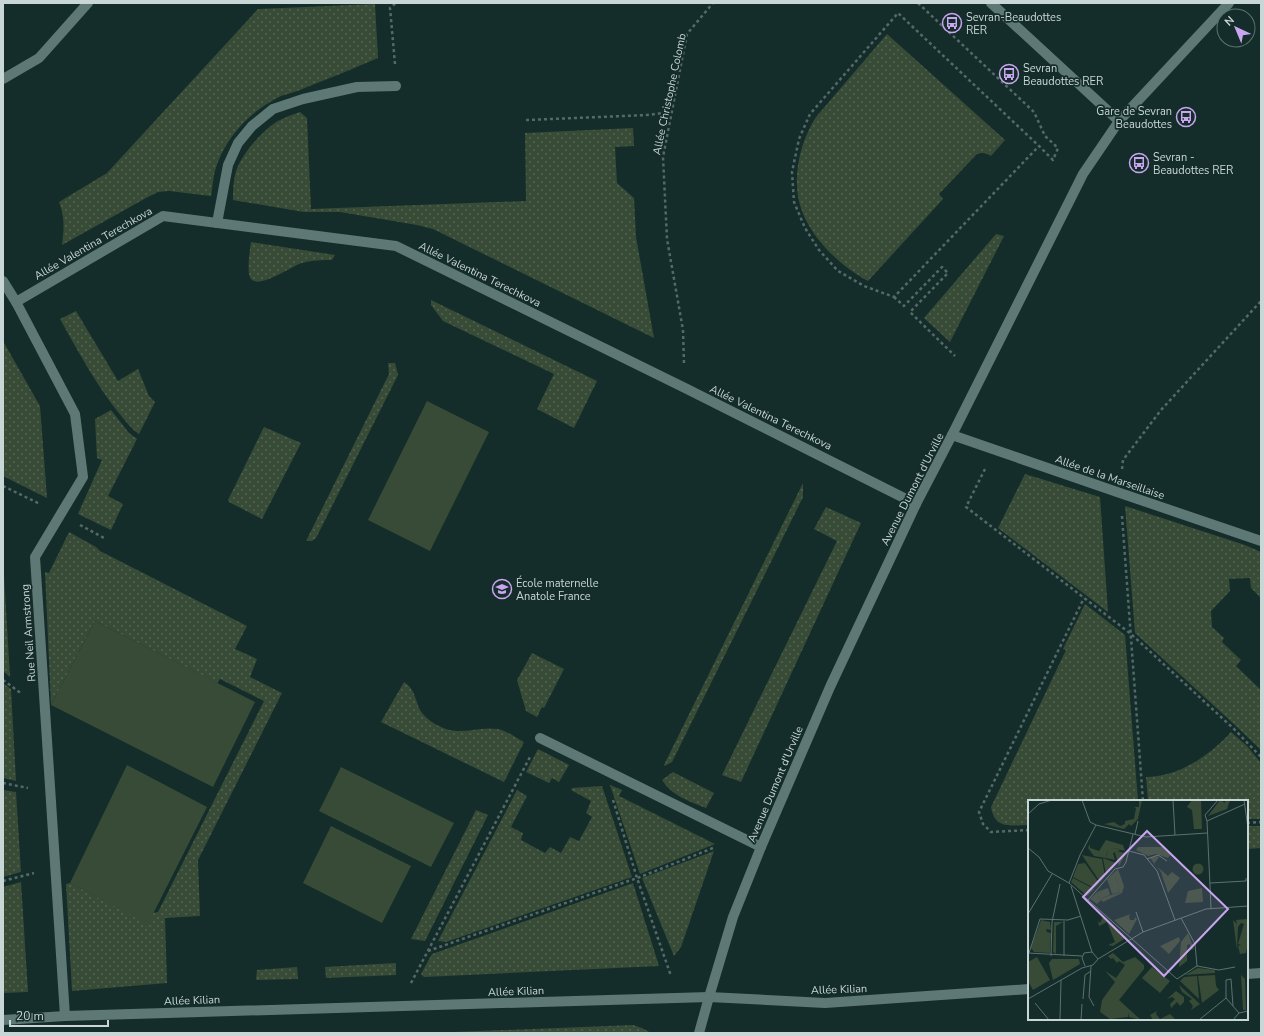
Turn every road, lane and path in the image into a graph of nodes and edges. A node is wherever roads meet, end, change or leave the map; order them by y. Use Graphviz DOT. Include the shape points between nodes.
graph roads {
  1 [pos="88,3"];
  2 [pos="396,3"];
  3 [pos="713,3"];
  4 [pos="918,3"];
  5 [pos="991,3"];
  6 [pos="1229,3"];
  7 [pos="3,80"];
  8 [pos="396,86"];
  9 [pos="671,112"];
  10 [pos="526,120"];
  11 [pos="1118,121"];
  12 [pos="1039,146"];
  13 [pos="217,223"];
  14 [pos="3,281"];
  15 [pos="894,297"];
  16 [pos="1261,301"];
  17 [pos="16,302"];
  18 [pos="955,356"];
  19 [pos="685,388"];
  20 [pos="952,435"];
  21 [pos="994,449"];
  22 [pos="1120,494"];
  23 [pos="916,504"];
  24 [pos="1261,541"];
  25 [pos="1084,598"];
  26 [pos="1131,634"];
  27 [pos="540,738"];
  28 [pos="1261,757"];
  29 [pos="603,769"];
  30 [pos="1143,800"];
  31 [pos="1261,822"];
  32 [pos="1248,823"];
  33 [pos="1028,830"];
  34 [pos="742,837"];
  35 [pos="761,847"];
  36 [pos="56,867"];
  37 [pos="637,878"];
  38 [pos="3,881"];
  39 [pos="428,951"];
  40 [pos="1261,973"];
  41 [pos="1248,974"];
  42 [pos="1028,990"];
  43 [pos="709,997"];
  44 [pos="674,998"];
  45 [pos="399,1006"];
  46 [pos="66,1016"];
  47 [pos="3,1020"];
  48 [pos="699,1033"];
  1 -- 7 [label="street" via="39,58"];
  2 -- 8 [label="path" via="390,8"];
  3 -- 9 [label="path, Allée Christophe Colomb" via="687,34"];
  4 -- 12 [label="path" via="1034,112 1044,136 1058,148 1053,160"];
  5 -- 11 [label="street"];
  6 -- 11 [label="street, Avenue Dumont d'Urville"];
  8 -- 13 [label="street" via="357,87 273,109 252,126 238,143 228,165"];
  9 -- 10 [label="path"];
  9 -- 19 [label="path, Allée Christophe Colomb" via="663,157 666,232 683,330"];
  11 -- 20 [label="street, Avenue Dumont d'Urville" via="1083,174"];
  12 -- 15 [label="path"];
  12 -- 15 [label="path" via="898,13 810,114 799,139 792,172 794,202 805,228 819,250 838,270 864,286"];
  13 -- 17 [label="street, Allée Valentina Terechkova" via="163,216"];
  13 -- 19 [label="street, Allée Valentina Terechkova" via="396,246"];
  14 -- 17 [label="street, Rue Neil Armstrong"];
  15 -- 18 [label="path" via="904,306 942,267 948,273 910,312"];
  16 -- 22 [label="path" via="1161,410 1123,460"];
  17 -- 36 [label="street, Rue Neil Armstrong" via="75,414 83,477 35,557"];
  19 -- 23 [label="street, Allée Valentina Terechkova"];
  20 -- 21 [label="street, Allée de la Marseillaise"];
  20 -- 23 [label="street, Avenue Dumont d'Urville"];
  21 -- 22 [label="street, Allée de la Marseillaise"];
  21 -- 25 [label="path" via="966,507"];
  22 -- 24 [label="street, Allée de la Marseillaise"];
  22 -- 26 [label="path"];
  23 -- 35 [label="street, Avenue Dumont d'Urville" via="830,687"];
  25 -- 26 [label="path"];
  25 -- 33 [label="path" via="979,812 983,824 991,832"];
  26 -- 28 [label="path"];
  26 -- 30 [label="path"];
  27 -- 29 [label="street"];
  27 -- 39 [label="path"];
  29 -- 34 [label="street"];
  29 -- 37 [label="path"];
  31 -- 32 [label="path"];
  34 -- 35 [label="street"];
  34 -- 37 [label="path"];
  35 -- 43 [label="street, Avenue Dumont d'Urville" via="734,917"];
  36 -- 38 [label="path"];
  36 -- 46 [label="street, Rue Neil Armstrong"];
  37 -- 39 [label="path"];
  37 -- 44 [label="path" via="670,973"];
  39 -- 45 [label="path"];
  40 -- 41 [label="street"];
  42 -- 43 [label="street, Allée Kilian" via="825,1003"];
  43 -- 44 [label="street, Allée Kilian"];
  43 -- 48 [label="street, Avenue Dumont d'Urville"];
  44 -- 45 [label="street, Allée Kilian"];
  45 -- 46 [label="street, Allée Kilian"];
  46 -- 47 [label="street, Allée Kilian"];
}
